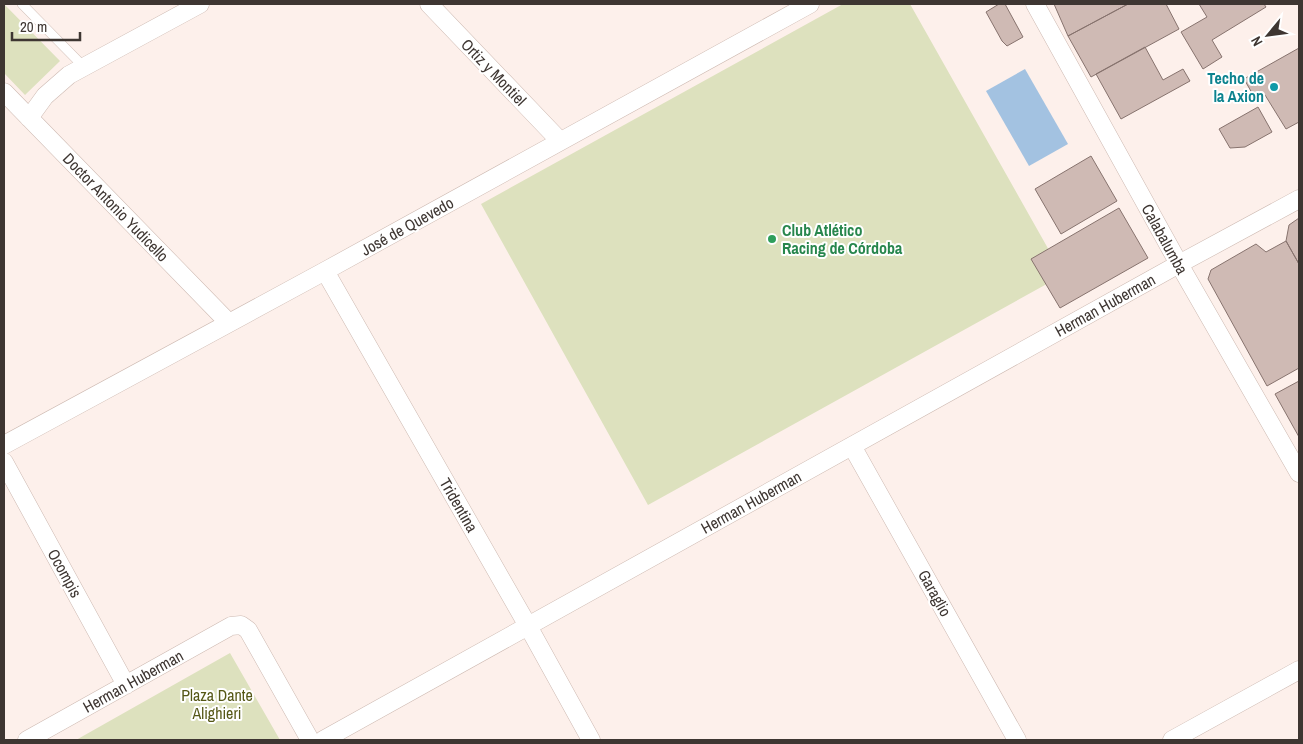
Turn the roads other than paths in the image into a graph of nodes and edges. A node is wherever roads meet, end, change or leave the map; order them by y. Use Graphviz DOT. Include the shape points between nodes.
graph roads {
  1 [pos="22,4"];
  2 [pos="200,4"];
  3 [pos="429,4"];
  4 [pos="810,4"];
  5 [pos="1035,4"];
  6 [pos="84,66"];
  7 [pos="4,92"];
  8 [pos="29,118"];
  9 [pos="560,141"];
  10 [pos="1299,199"];
  11 [pos="1179,264"];
  12 [pos="325,271"];
  13 [pos="228,322"];
  14 [pos="4,445"];
  15 [pos="852,446"];
  16 [pos="4,462"];
  17 [pos="1299,473"];
  18 [pos="528,626"];
  19 [pos="1299,670"];
  20 [pos="126,684"];
  21 [pos="27,740"];
  22 [pos="310,740"];
  23 [pos="323,740"];
  24 [pos="591,740"];
  25 [pos="1017,740"];
  26 [pos="1172,740"];
  1 -- 6 [label="lane"];
  2 -- 6 [label="street"];
  3 -- 9 [label="street, Ortiz y Montiel"];
  4 -- 9 [label="street, José de Quevedo"];
  5 -- 11 [label="street, Calabalumba"];
  6 -- 8 [label="street" via="52,89"];
  7 -- 8 [label="street, Doctor Antonio Yudicello"];
  8 -- 13 [label="street, Doctor Antonio Yudicello"];
  9 -- 12 [label="street, José de Quevedo"];
  10 -- 11 [label="street, Herman Huberman"];
  11 -- 15 [label="street, Herman Huberman"];
  11 -- 17 [label="street, Calabalumba"];
  12 -- 13 [label="street, José de Quevedo"];
  12 -- 18 [label="street, Tridentina"];
  13 -- 14 [label="street, José de Quevedo"];
  15 -- 18 [label="street, Herman Huberman"];
  15 -- 25 [label="street, Garaglio"];
  16 -- 20 [label="street, Ocompis"];
  18 -- 23 [label="street, Herman Huberman"];
  18 -- 24 [label="street, Tridentina"];
  19 -- 26 [label="street"];
  20 -- 21 [label="street, Herman Huberman"];
  20 -- 22 [label="street, Herman Huberman" via="231,626 241,625 248,630"];
}
